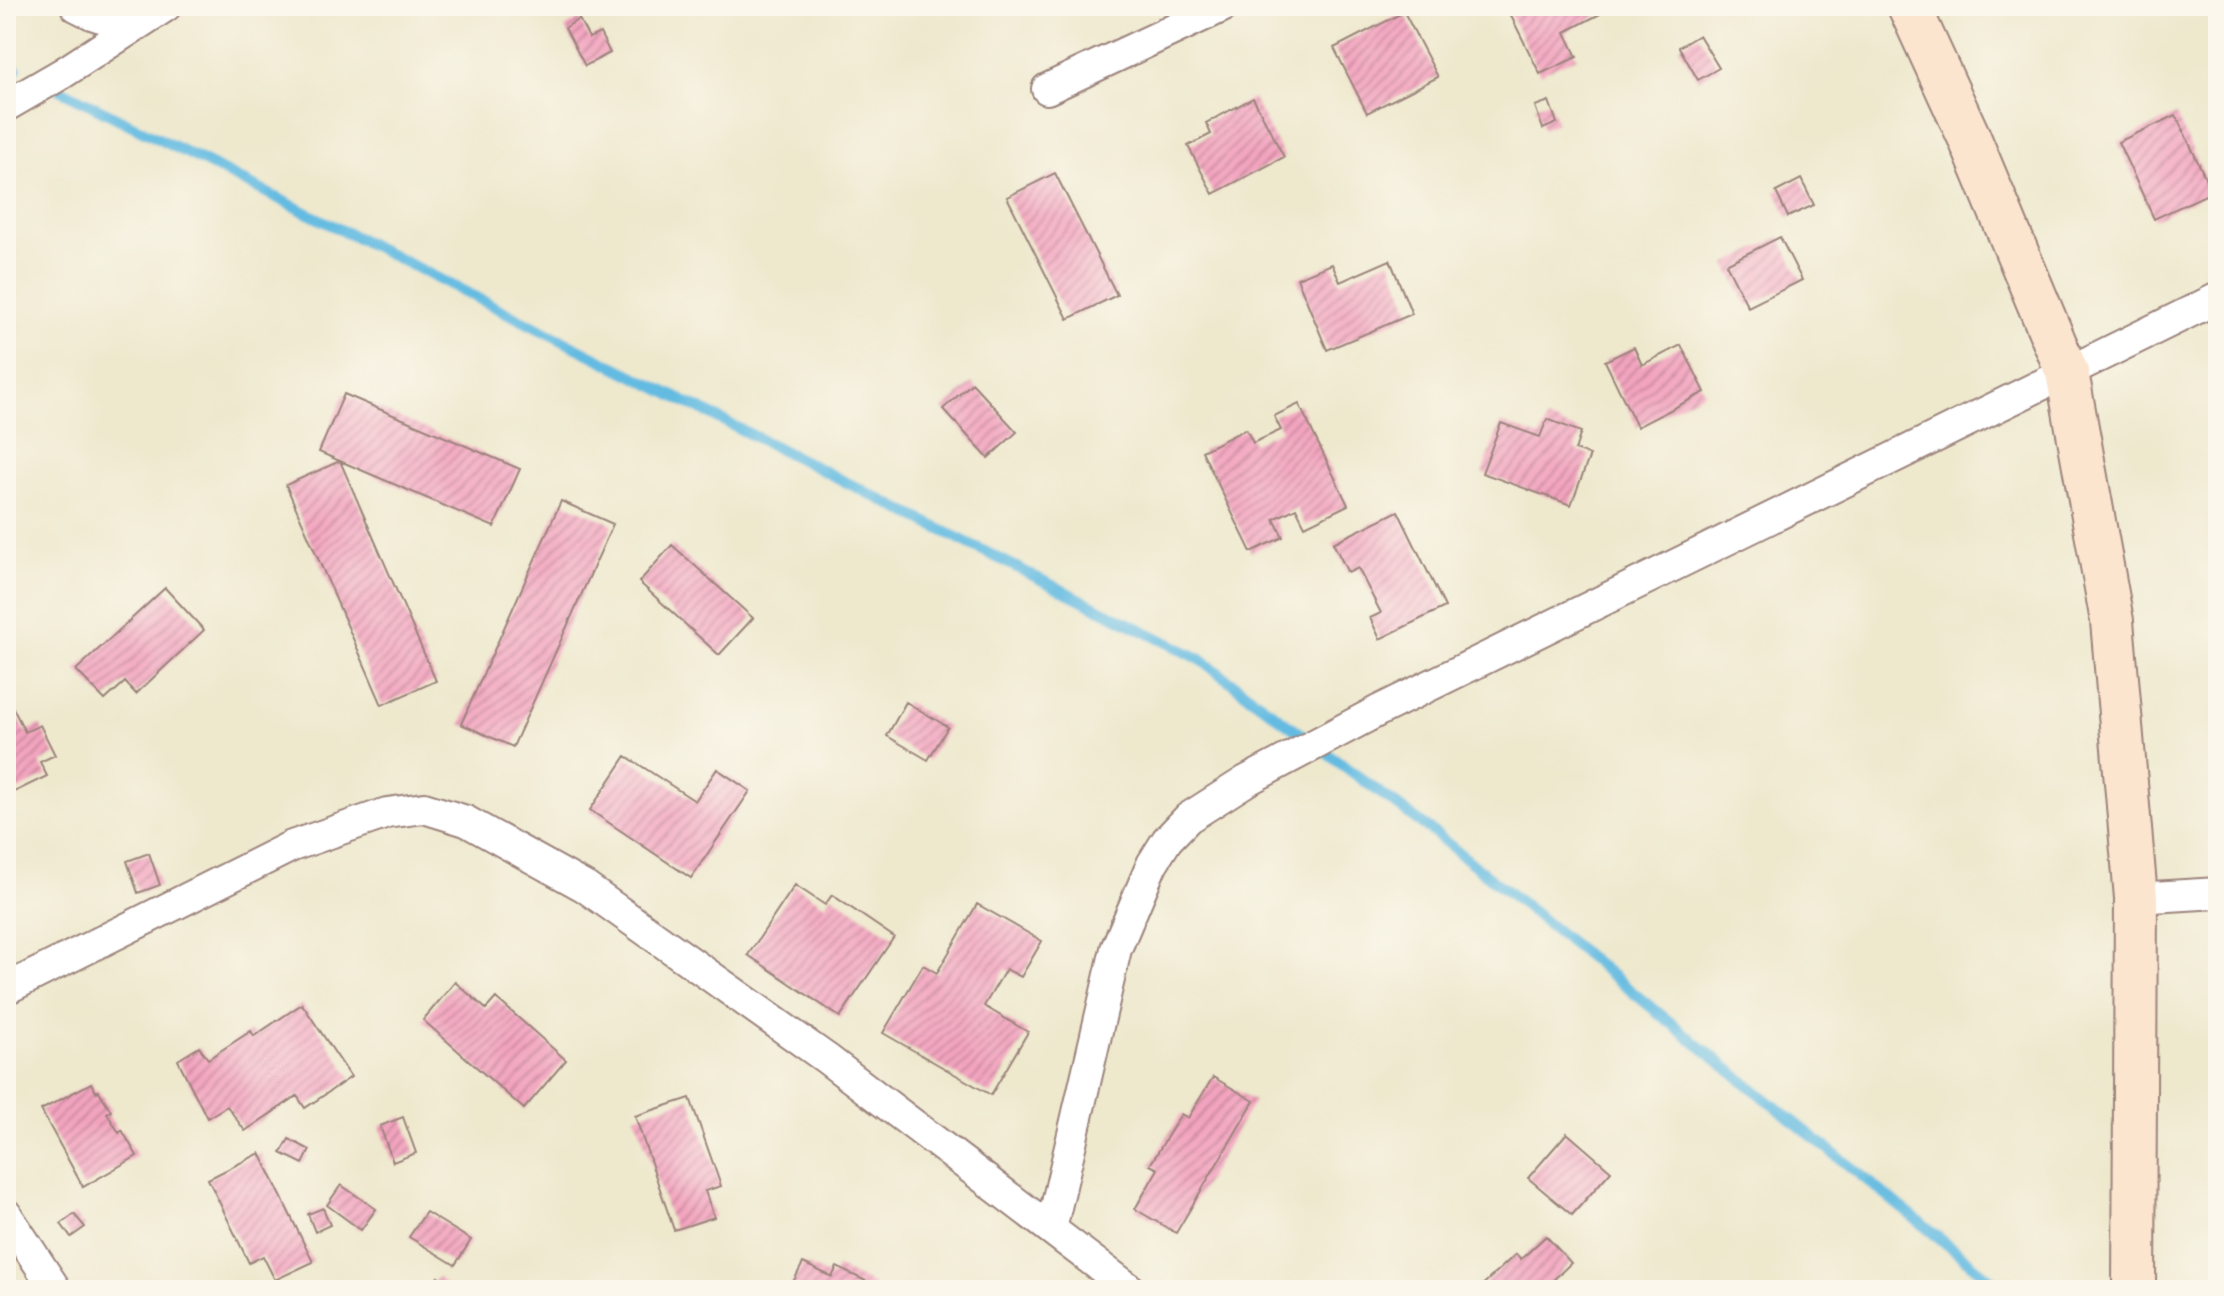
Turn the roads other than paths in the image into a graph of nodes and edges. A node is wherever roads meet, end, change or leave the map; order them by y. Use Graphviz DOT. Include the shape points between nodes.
graph roads {
  1 [pos="76,6"];
  2 [pos="166,6"];
  3 [pos="1224,6"];
  4 [pos="1909,6"];
  5 [pos="131,27"];
  6 [pos="1047,89"];
  7 [pos="6,106"];
  8 [pos="2218,298"];
  9 [pos="2067,372"];
  10 [pos="2218,893"];
  11 [pos="2136,898"];
  12 [pos="6,989"];
  13 [pos="6,1214"];
  14 [pos="1051,1229"];
  15 [pos="56,1290"];
  16 [pos="1131,1290"];
  17 [pos="2134,1290"];
  1 -- 5 [label="street"];
  2 -- 5 [label="street"];
  3 -- 6 [label="street"];
  4 -- 9 [label="main road"];
  5 -- 7 [label="street"];
  8 -- 9 [label="street"];
  9 -- 11 [label="main road" via="2112,621"];
  9 -- 14 [label="street" via="1330,736 1188,818 1152,864 1116,949"];
  10 -- 11 [label="street"];
  11 -- 17 [label="main road"];
  12 -- 14 [label="street" via="292,846 387,813 424,808 466,821 585,887 827,1059"];
  13 -- 15 [label="street"];
  14 -- 16 [label="street"];
}
